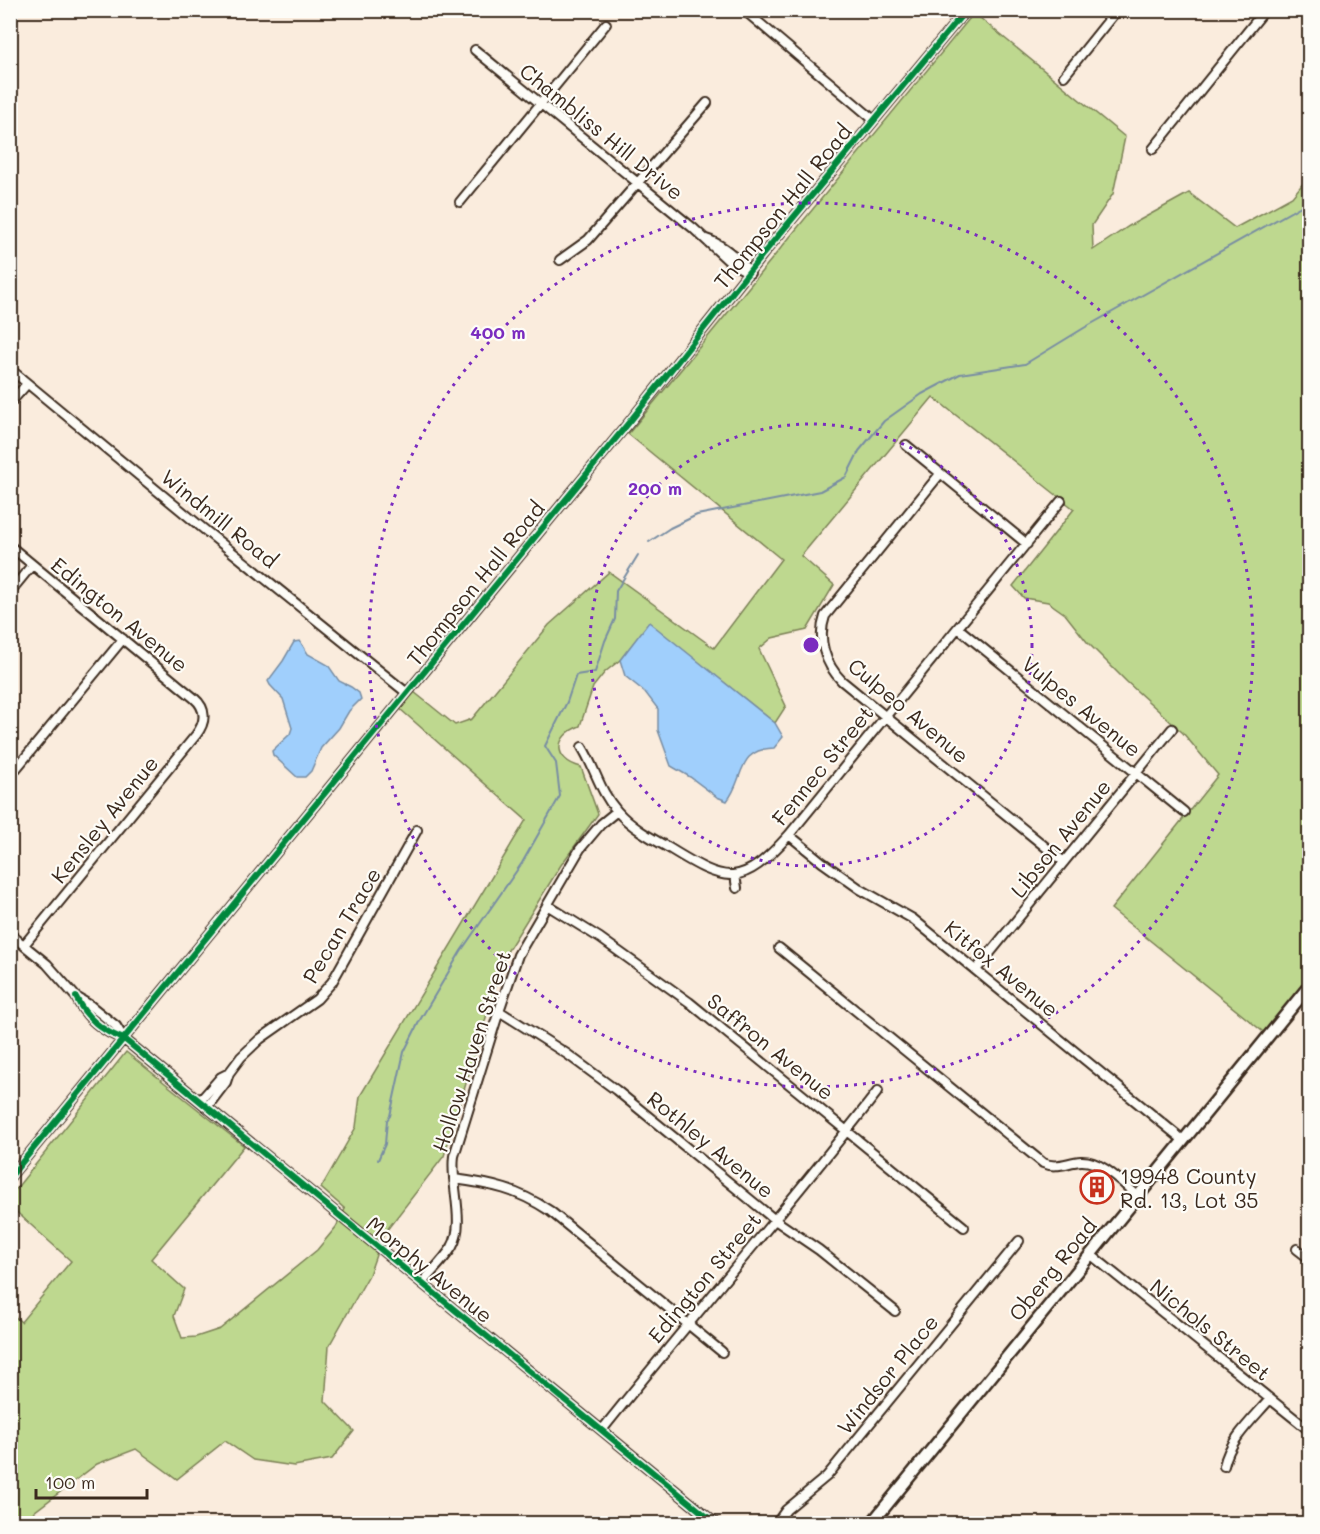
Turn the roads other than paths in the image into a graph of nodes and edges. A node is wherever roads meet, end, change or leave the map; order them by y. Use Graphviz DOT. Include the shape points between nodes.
graph roads {
  1 [pos="744,10"];
  2 [pos="966,10"];
  3 [pos="1117,10"];
  4 [pos="1265,10"];
  5 [pos="606,24"];
  6 [pos="475,50"];
  7 [pos="1064,76"];
  8 [pos="707,103"];
  9 [pos="540,105"];
  10 [pos="874,120"];
  11 [pos="1154,149"];
  12 [pos="638,184"];
  13 [pos="460,202"];
  14 [pos="560,260"];
  15 [pos="750,273"];
  16 [pos="10,369"];
  17 [pos="27,384"];
  18 [pos="10,403"];
  19 [pos="906,445"];
  20 [pos="940,474"];
  21 [pos="1061,501"];
  22 [pos="1027,544"];
  23 [pos="10,546"];
  24 [pos="32,565"];
  25 [pos="10,592"];
  26 [pos="958,628"];
  27 [pos="123,639"];
  28 [pos="407,693"];
  29 [pos="204,712"];
  30 [pos="885,716"];
  31 [pos="1172,729"];
  32 [pos="582,747"];
  33 [pos="1136,773"];
  34 [pos="10,776"];
  35 [pos="616,811"];
  36 [pos="1184,812"];
  37 [pos="417,830"];
  38 [pos="789,835"];
  39 [pos="1064,862"];
  40 [pos="735,875"];
  41 [pos="737,888"];
  42 [pos="547,905"];
  43 [pos="10,934"];
  44 [pos="24,945"];
  45 [pos="779,948"];
  46 [pos="976,970"];
  47 [pos="1310,985"];
  48 [pos="499,1011"];
  49 [pos="124,1039"];
  50 [pos="878,1091"];
  51 [pos="203,1104"];
  52 [pos="847,1131"];
  53 [pos="1183,1140"];
  54 [pos="10,1177"];
  55 [pos="454,1179"];
  56 [pos="1138,1196"];
  57 [pos="775,1220"];
  58 [pos="964,1227"];
  59 [pos="1019,1240"];
  60 [pos="1297,1249"];
  61 [pos="1090,1254"];
  62 [pos="1310,1259"];
  63 [pos="422,1283"];
  64 [pos="895,1311"];
  65 [pos="687,1324"];
  66 [pos="722,1352"];
  67 [pos="1270,1399"];
  68 [pos="602,1430"];
  69 [pos="1310,1431"];
  70 [pos="1224,1466"];
  71 [pos="716,1524"];
  72 [pos="776,1524"];
  73 [pos="871,1524"];
  1 -- 10 [label="street"];
  2 -- 10 [label="street, Thompson Hall Road"];
  3 -- 7 [label="street"];
  4 -- 11 [label="street"];
  5 -- 9 [label="street"];
  6 -- 9 [label="street, Chambliss Hill Drive"];
  8 -- 12 [label="street"];
  9 -- 12 [label="street, Chambliss Hill Drive"];
  9 -- 13 [label="street"];
  10 -- 15 [label="street, Thompson Hall Road"];
  12 -- 14 [label="street" via="588,240"];
  12 -- 15 [label="street, Chambliss Hill Drive" via="706,239 735,256"];
  15 -- 28 [label="street, Thompson Hall Road"];
  16 -- 17 [label="street, Windmill Road"];
  17 -- 18 [label="street"];
  17 -- 28 [label="street, Windmill Road"];
  19 -- 20 [label="street"];
  20 -- 22 [label="street"];
  20 -- 30 [label="street, Culpeo Avenue" via="825,616 822,626 824,652 836,675"];
  21 -- 22 [label="street, Fennec Street"];
  22 -- 26 [label="street, Fennec Street"];
  23 -- 24 [label="street, Edington Avenue"];
  24 -- 25 [label="street"];
  24 -- 27 [label="street, Edington Avenue"];
  26 -- 30 [label="street, Fennec Street"];
  26 -- 33 [label="street, Vulpes Avenue"];
  27 -- 29 [label="street, Edington Avenue" via="199,702"];
  27 -- 34 [label="street"];
  28 -- 49 [label="street, Thompson Hall Road"];
  29 -- 44 [label="street, Kensley Avenue" via="196,735"];
  30 -- 38 [label="street, Fennec Street"];
  30 -- 39 [label="street, Culpeo Avenue"];
  31 -- 33 [label="street, Libson Avenue"];
  32 -- 35 [label="street"];
  33 -- 36 [label="street, Vulpes Avenue"];
  33 -- 39 [label="street, Libson Avenue"];
  35 -- 40 [label="street" via="639,830 709,872"];
  35 -- 42 [label="street, Hollow Haven Street" via="589,836"];
  37 -- 51 [label="street, Pecan Trace" via="332,982 317,999 260,1039"];
  38 -- 40 [label="street, Fennec Street" via="761,864"];
  38 -- 46 [label="street, Kitfox Avenue" via="860,889 913,918"];
  39 -- 46 [label="street, Libson Avenue"];
  40 -- 41 [label="street"];
  42 -- 48 [label="street, Hollow Haven Street" via="518,955"];
  42 -- 52 [label="street, Saffron Avenue" via="661,981"];
  43 -- 44 [label="street, Morphy Avenue"];
  44 -- 49 [label="street, Morphy Avenue" via="76,997 116,1026"];
  45 -- 56 [label="street" via="1043,1163 1098,1164"];
  46 -- 53 [label="street, Kitfox Avenue"];
  47 -- 53 [label="street, Oberg Road"];
  48 -- 55 [label="street, Hollow Haven Street" via="454,1156"];
  48 -- 57 [label="street, Rothley Avenue" via="616,1090"];
  49 -- 51 [label="street, Morphy Avenue"];
  49 -- 54 [label="street, Thompson Hall Road"];
  50 -- 52 [label="street, Edington Street"];
  51 -- 63 [label="street, Morphy Avenue"];
  52 -- 57 [label="street, Edington Street"];
  52 -- 58 [label="street, Saffron Avenue"];
  53 -- 56 [label="street, Oberg Road"];
  55 -- 63 [label="street, Hollow Haven Street" via="456,1236 452,1248"];
  55 -- 65 [label="street" via="505,1188 529,1197"];
  56 -- 61 [label="street, Oberg Road"];
  57 -- 64 [label="street, Rothley Avenue"];
  57 -- 65 [label="street, Edington Street"];
  59 -- 72 [label="street, Windsor Place" via="827,1476 786,1510"];
  60 -- 62 [label="street"];
  61 -- 67 [label="street, Nichols Street"];
  61 -- 73 [label="street, Oberg Road"];
  63 -- 68 [label="street, Morphy Avenue"];
  65 -- 66 [label="street"];
  65 -- 68 [label="street, Edington Street"];
  67 -- 69 [label="street, Nichols Street"];
  67 -- 70 [label="street" via="1234,1440"];
  68 -- 71 [label="street, Morphy Avenue"];
}
